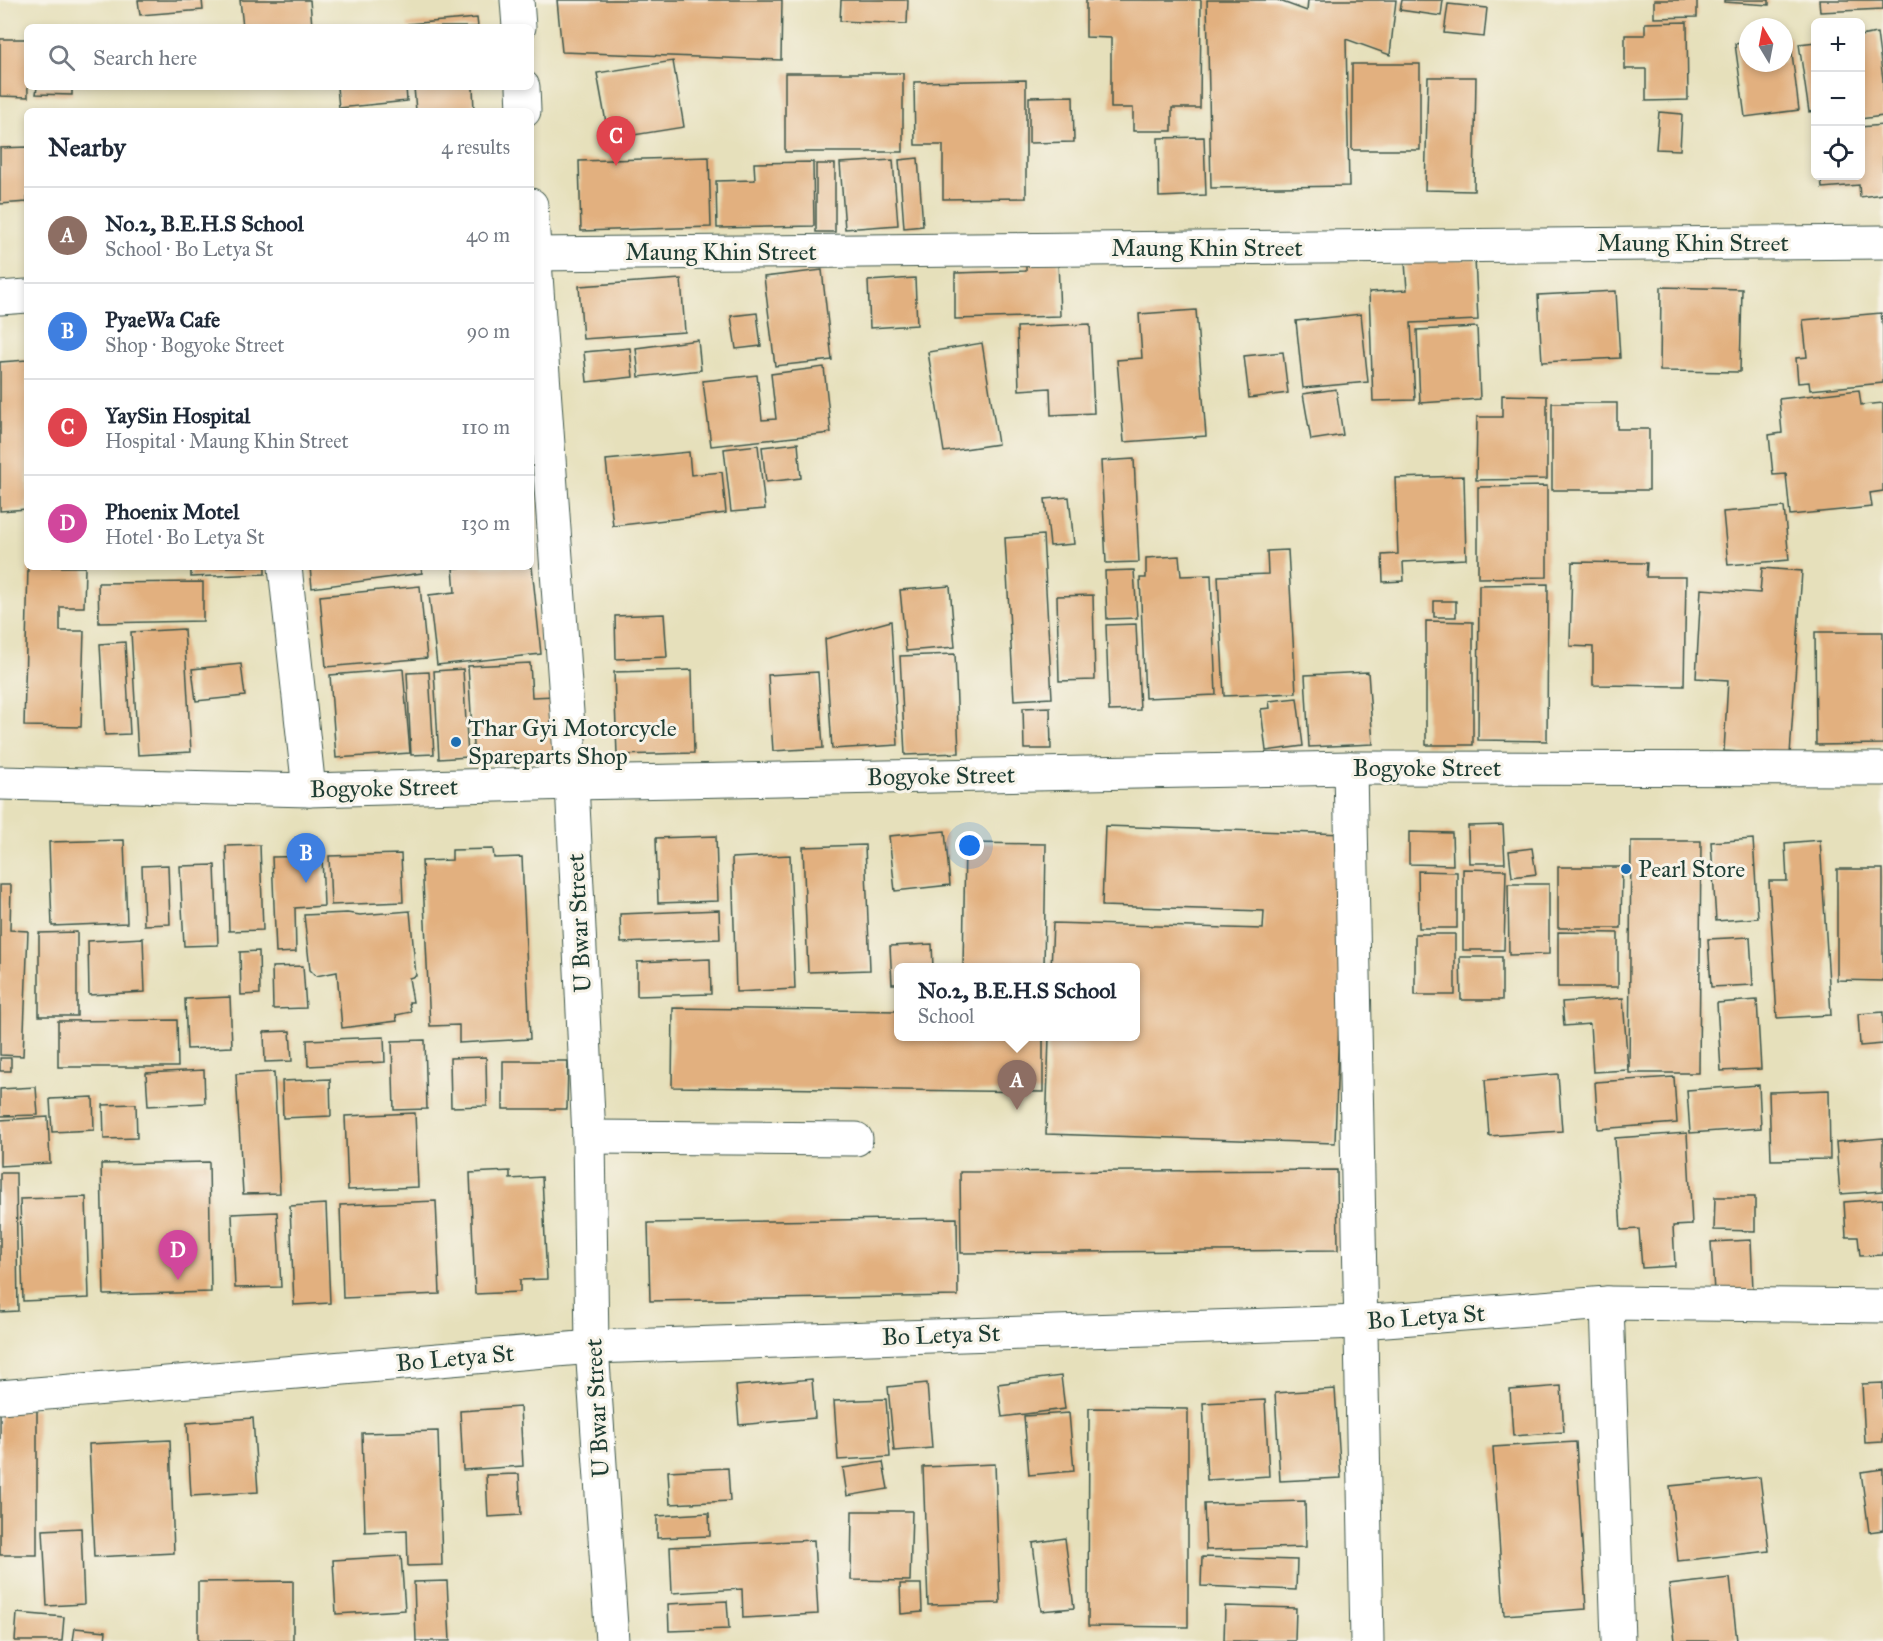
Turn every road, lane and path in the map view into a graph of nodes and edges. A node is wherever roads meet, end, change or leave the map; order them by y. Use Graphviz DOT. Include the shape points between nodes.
graph roads {
  1 [pos="517,0"];
  2 [pos="519,24"];
  3 [pos="523,90"];
  4 [pos="524,108"];
  5 [pos="1883,242"];
  6 [pos="534,254"];
  7 [pos="534,268"];
  8 [pos="24,296"];
  9 [pos="0,298"];
  10 [pos="285,570"];
  11 [pos="1350,768"];
  12 [pos="1883,769"];
  13 [pos="0,783"];
  14 [pos="572,783"];
  15 [pos="309,790"];
  16 [pos="589,1137"];
  17 [pos="856,1139"];
  18 [pos="1607,1303"];
  19 [pos="1883,1306"];
  20 [pos="1360,1322"];
  21 [pos="592,1347"];
  22 [pos="0,1397"];
  23 [pos="612,1641"];
  24 [pos="1367,1641"];
  25 [pos="1618,1641"];
  1 -- 2 [label="street"];
  3 -- 4 [label="street"];
  5 -- 6 [label="street, Maung Khin Street"];
  7 -- 14 [label="street, U Bwar Street"];
  8 -- 9 [label="street"];
  10 -- 15 [label="street"];
  11 -- 12 [label="street, Bogyoke Street"];
  11 -- 14 [label="street, Bogyoke Street"];
  11 -- 20 [label="street"];
  13 -- 15 [label="street, Bogyoke Street"];
  14 -- 15 [label="street, Bogyoke Street"];
  14 -- 16 [label="street, U Bwar Street"];
  16 -- 17 [label="street"];
  16 -- 21 [label="street, U Bwar Street"];
  18 -- 19 [label="street, Bo Letya St"];
  18 -- 20 [label="street, Bo Letya St"];
  18 -- 25 [label="street"];
  20 -- 21 [label="street, Bo Letya St"];
  20 -- 24 [label="street"];
  21 -- 22 [label="street, Bo Letya St"];
  21 -- 23 [label="street, U Bwar Street"];
}
